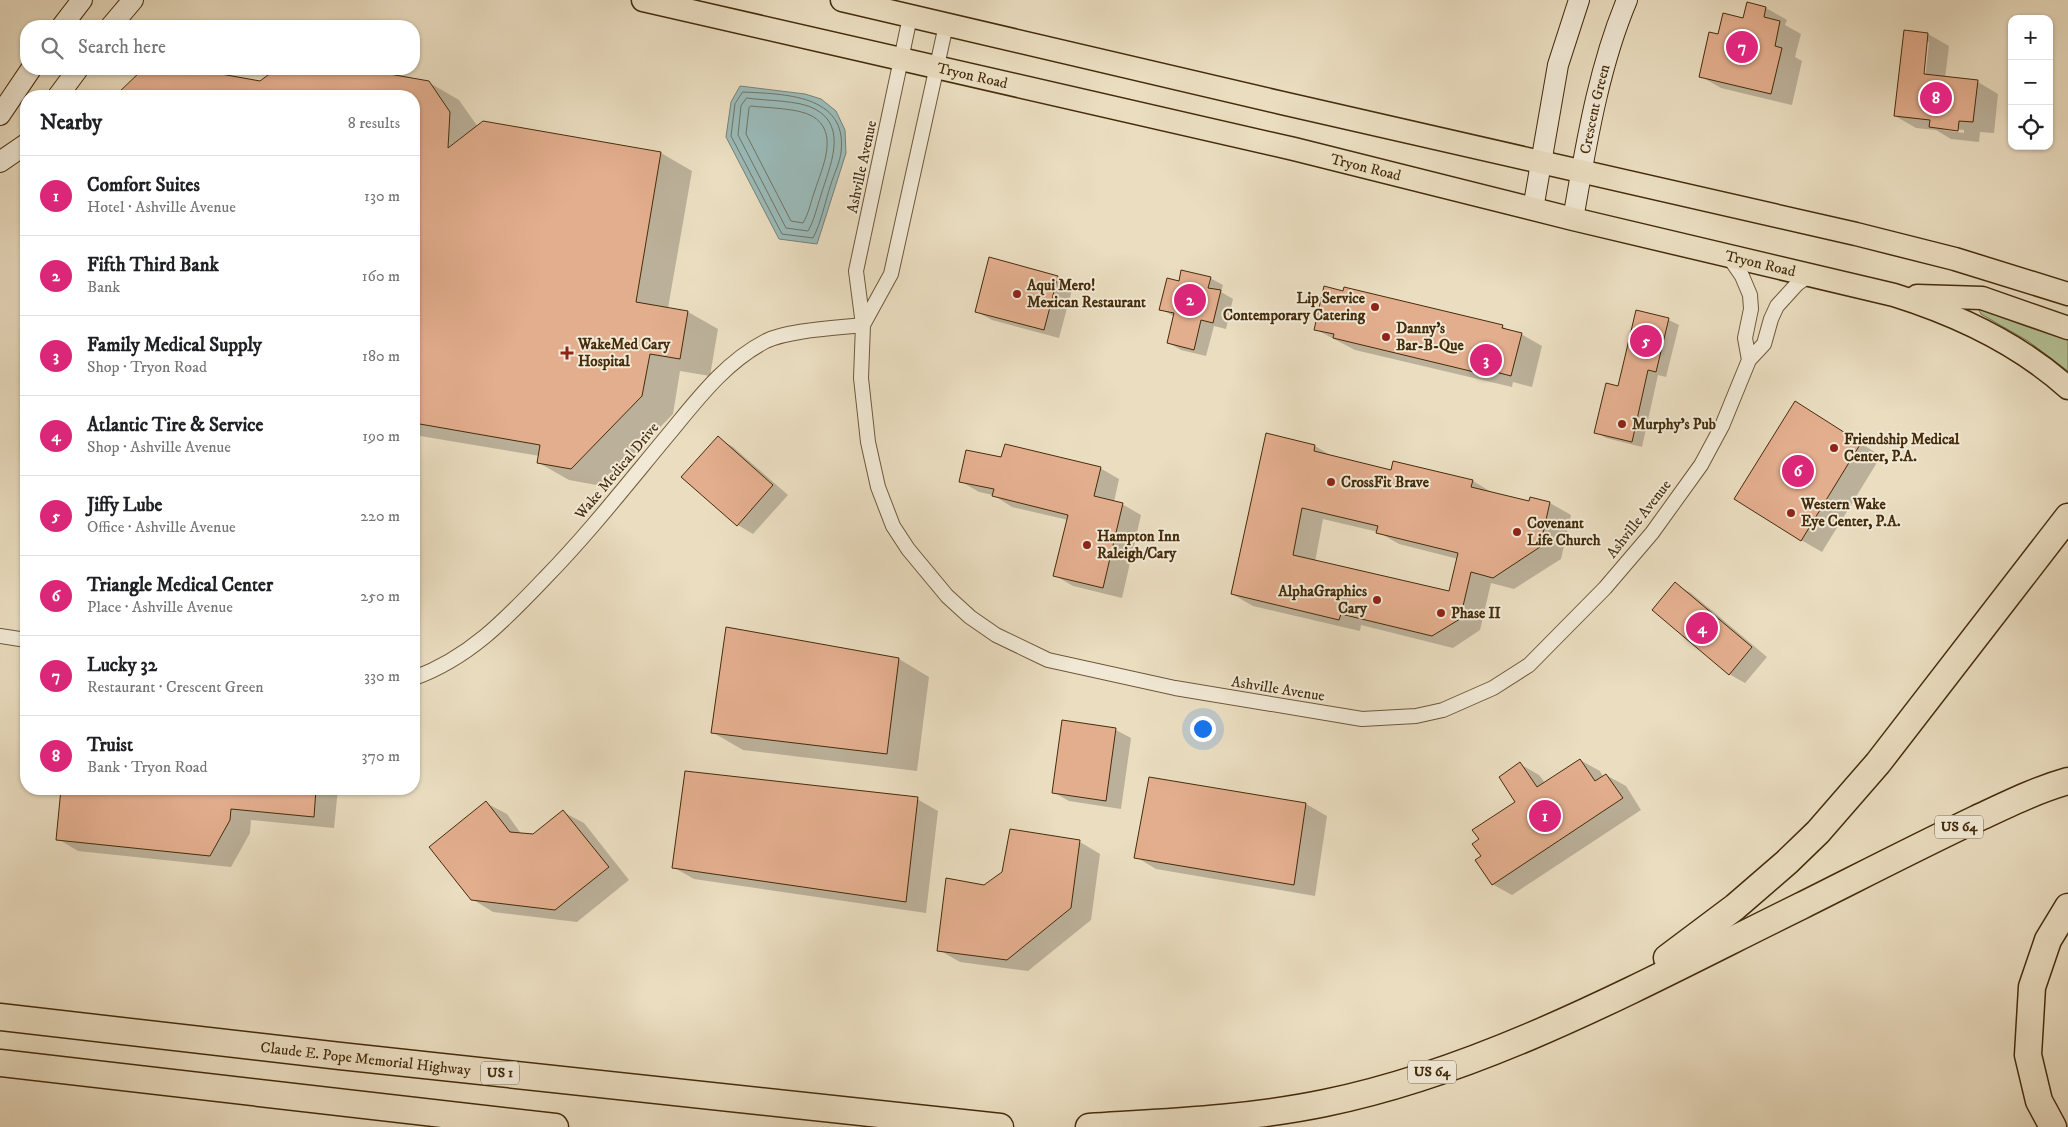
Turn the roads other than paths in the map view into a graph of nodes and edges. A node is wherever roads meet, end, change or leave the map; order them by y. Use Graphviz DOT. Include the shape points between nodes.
graph roads {
  1 [pos="82,0"];
  2 [pos="133,0"];
  3 [pos="643,0"];
  4 [pos="842,0"];
  5 [pos="1579,0"];
  6 [pos="1627,0"];
  7 [pos="910,17"];
  8 [pos="67,20"];
  9 [pos="116,20"];
  10 [pos="946,25"];
  11 [pos="902,60"];
  12 [pos="936,66"];
  13 [pos="26,75"];
  14 [pos="74,75"];
  15 [pos="62,90"];
  16 [pos="0,115"];
  17 [pos="20,148"];
  18 [pos="0,162"];
  19 [pos="1541,162"];
  20 [pos="1582,171"];
  21 [pos="1533,209"];
  22 [pos="1573,220"];
  23 [pos="1729,256"];
  24 [pos="1810,275"];
  25 [pos="2068,294"];
  26 [pos="1894,295"];
  27 [pos="863,325"];
  28 [pos="2068,328"];
  29 [pos="1749,360"];
  30 [pos="2068,388"];
  31 [pos="2068,517"];
  32 [pos="0,636"];
  33 [pos="20,639"];
  34 [pos="420,675"];
  35 [pos="2068,780"];
  36 [pos="2068,906"];
  37 [pos="1619,995"];
  38 [pos="0,1017"];
  39 [pos="0,1063"];
  40 [pos="555,1127"];
  41 [pos="1000,1127"];
  42 [pos="1089,1127"];
  43 [pos="2053,1127"];
  1 -- 8 [label="street"];
  2 -- 9 [label="street"];
  3 -- 11 [label="main road, Tryon Road"];
  4 -- 7 [label="main road"];
  5 -- 19 [label="street" via="1558,64"];
  6 -- 20 [label="street, Crescent Green" via="1599,87"];
  7 -- 10 [label="main road"];
  7 -- 11 [label="street, Ashville Avenue"];
  10 -- 12 [label="street, Ashville Avenue"];
  10 -- 19 [label="main road"];
  11 -- 12 [label="main road, Tryon Road"];
  11 -- 27 [label="street, Ashville Avenue" via="856,271"];
  12 -- 21 [label="main road, Tryon Road" via="1294,149"];
  12 -- 27 [label="street, Ashville Avenue" via="891,274"];
  13 -- 16 [label="street"];
  14 -- 15 [label="street"];
  17 -- 18 [label="street"];
  19 -- 20 [label="main road"];
  19 -- 21 [label="street"];
  20 -- 22 [label="street, Crescent Green"];
  20 -- 25 [label="main road" via="1874,238 1989,268"];
  21 -- 22 [label="main road, Tryon Road"];
  22 -- 23 [label="main road, Tryon Road"];
  23 -- 24 [label="main road, Tryon Road"];
  23 -- 29 [label="street" via="1750,295 1751,309 1745,338"];
  24 -- 26 [label="main road, Tryon Road"];
  24 -- 29 [label="street, Ashville Avenue" via="1777,306 1764,344"];
  26 -- 28 [label="main road" via="1982,298"];
  26 -- 30 [label="main road, Tryon Road" via="1973,324 2033,360"];
  27 -- 29 [label="street, Ashville Avenue" via="861,378 868,442 881,495 893,526 908,549 947,596 970,617 996,635 1048,660 1175,688 1362,719 1416,716 1443,710 1493,688 1529,665 1611,581 1652,533 1701,466 1722,426"];
  27 -- 34 [label="street, Wake Medical Drive" via="768,340 744,354 706,389 575,547 516,609 473,648"];
  31 -- 37 [label="highway" via="1878,763 1818,832 1735,907"];
  32 -- 33 [label="street"];
  35 -- 37 [label="highway, US 64" via="1952,830"];
  36 -- 43 [label="highway" via="2048,940 2032,987 2028,1055 2039,1101"];
  37 -- 42 [label="highway, US 64" via="1499,1049 1398,1084 1343,1098 1234,1117"];
  38 -- 41 [label="highway, Claude E. Pope Memorial Highway / US 1"];
  39 -- 40 [label="highway"];
}
